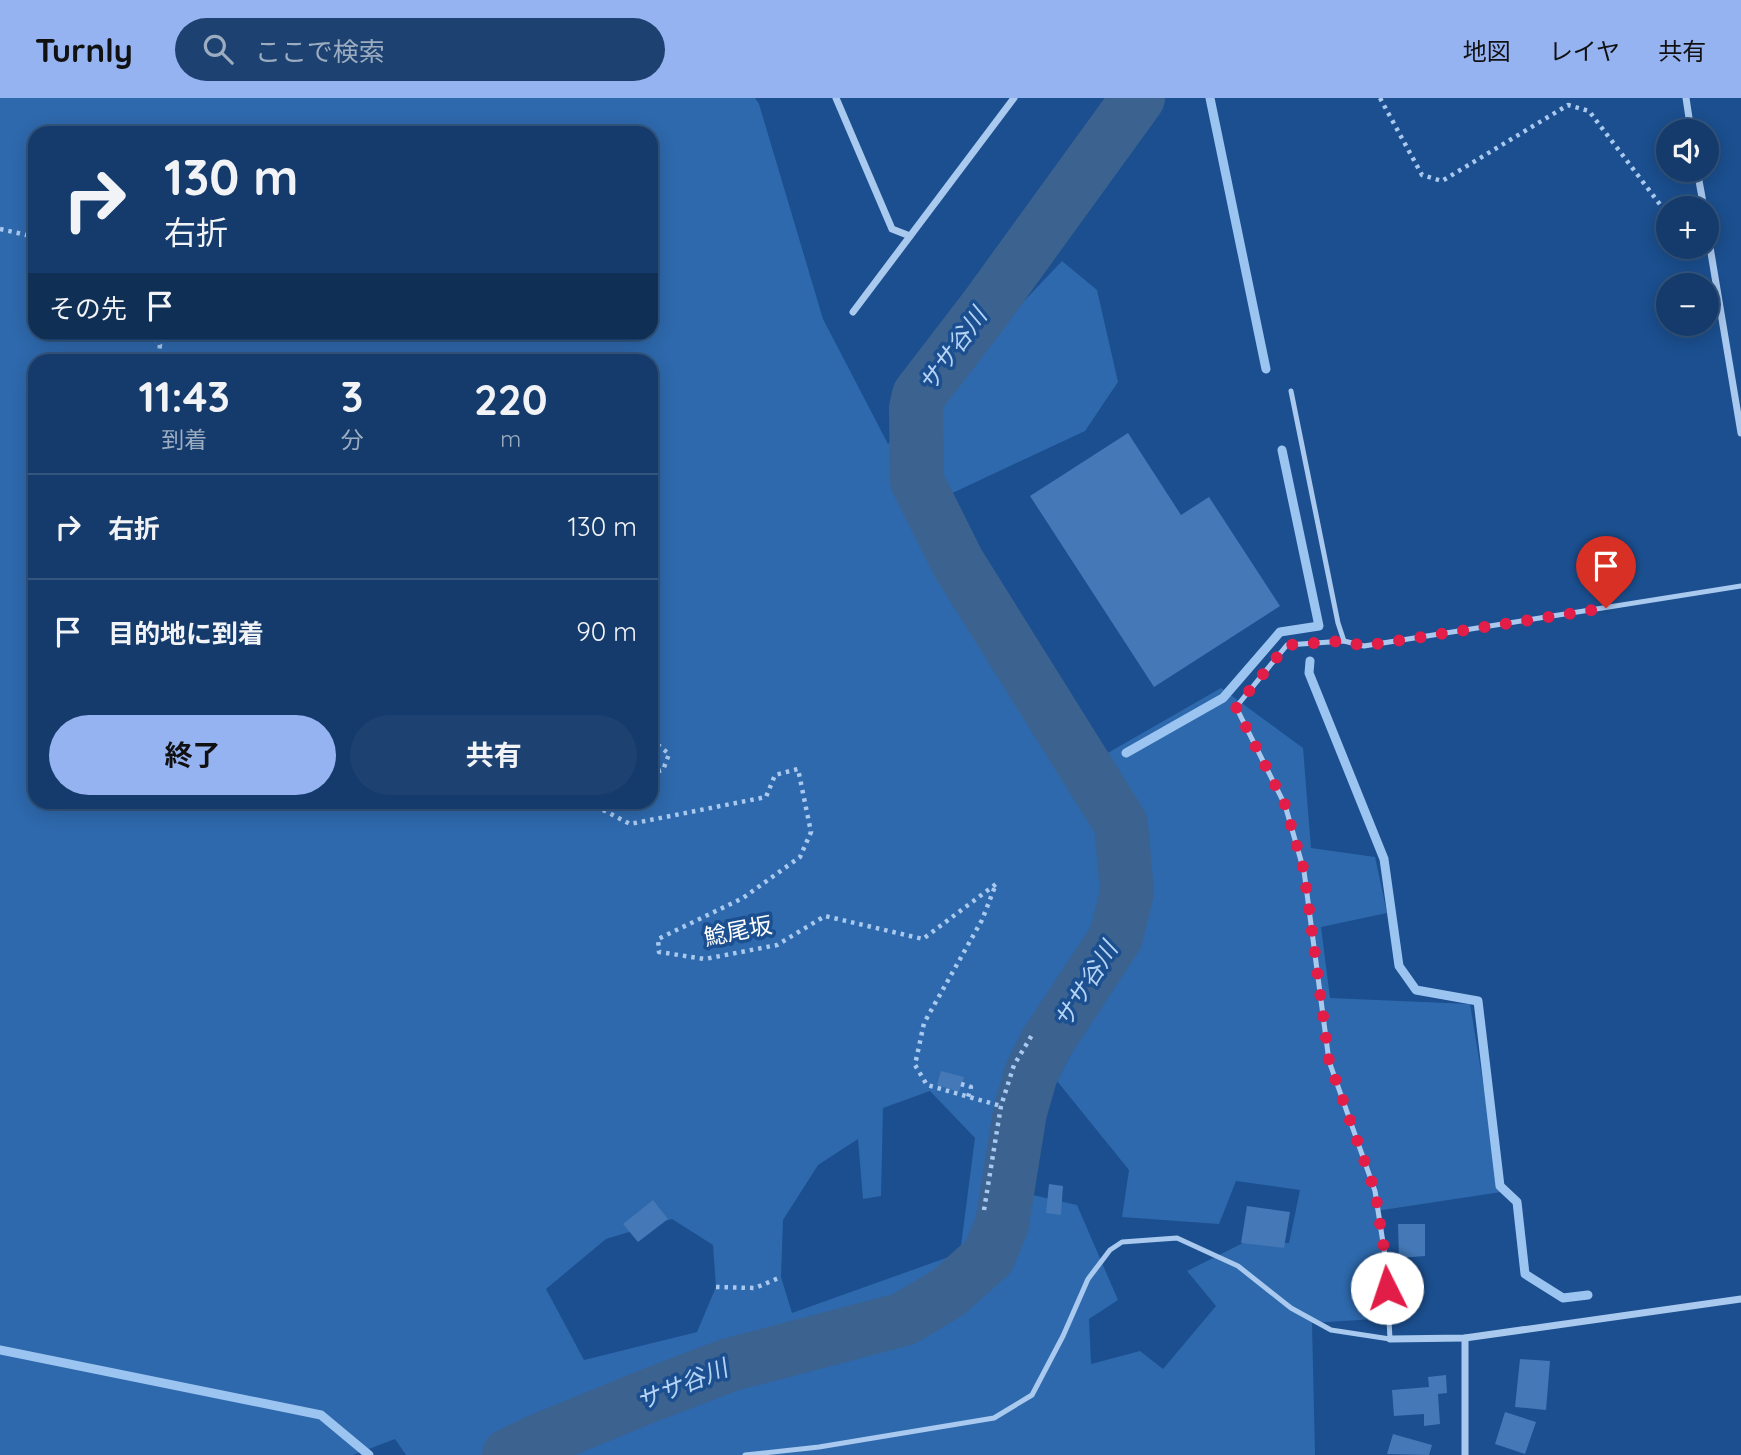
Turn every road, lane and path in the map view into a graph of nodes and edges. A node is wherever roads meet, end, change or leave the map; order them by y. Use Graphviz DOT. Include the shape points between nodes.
graph roads {
  1 [pos="836,98"];
  2 [pos="1014,98"];
  3 [pos="1380,98"];
  4 [pos="1685,98"];
  5 [pos="1689,119"];
  6 [pos="1656,199"];
  7 [pos="0,229"];
  8 [pos="28,235"];
  9 [pos="910,236"];
  10 [pos="1712,259"];
  11 [pos="853,312"];
  12 [pos="1290,391"];
  13 [pos="1741,433"];
  14 [pos="1741,586"];
  15 [pos="1344,641"];
  16 [pos="658,745"];
  17 [pos="658,771"];
  18 [pos="601,809"];
  19 [pos="1032,1035"];
  20 [pos="961,1084"];
  21 [pos="966,1097"];
  22 [pos="1001,1106"];
  23 [pos="984,1210"];
  24 [pos="781,1277"];
  25 [pos="716,1287"];
  26 [pos="1741,1299"];
  27 [pos="1465,1338"];
  28 [pos="1390,1339"];
  29 [pos="745,1455"];
  30 [pos="1465,1455"];
  1 -- 9 [label="street" via="892,229"];
  2 -- 9 [label="street"];
  3 -- 6 [label="path" via="1422,175 1442,181 1568,105 1589,111"];
  4 -- 5 [label="street"];
  7 -- 8 [label="path"];
  9 -- 11 [label="street"];
  10 -- 13 [label="street"];
  12 -- 15 [label="lane"];
  14 -- 15 [label="lane" via="1364,646"];
  15 -- 28 [label="lane" via="1287,645 1236,707 1285,805 1304,871 1329,1061 1375,1191 1386,1262"];
  16 -- 17 [label="path" via="669,754 663,770"];
  18 -- 21 [label="path, 鯰尾坂" via="630,824 766,797 775,775 798,769 810,832 800,857 743,898 658,940 659,952 705,959 777,945 825,916 923,939 996,884 982,920 924,1023 915,1065 927,1086"];
  19 -- 22 [label="path" via="1014,1065"];
  20 -- 21 [label="path" via="971,1087"];
  21 -- 22 [label="path"];
  22 -- 23 [label="path"];
  24 -- 25 [label="path" via="755,1288"];
  26 -- 27 [label="street"];
  27 -- 28 [label="street"];
  27 -- 30 [label="street"];
  28 -- 29 [label="lane" via="1331,1331 1238,1266 1177,1238 1122,1242 1088,1279 1032,1395 994,1418"];
}
